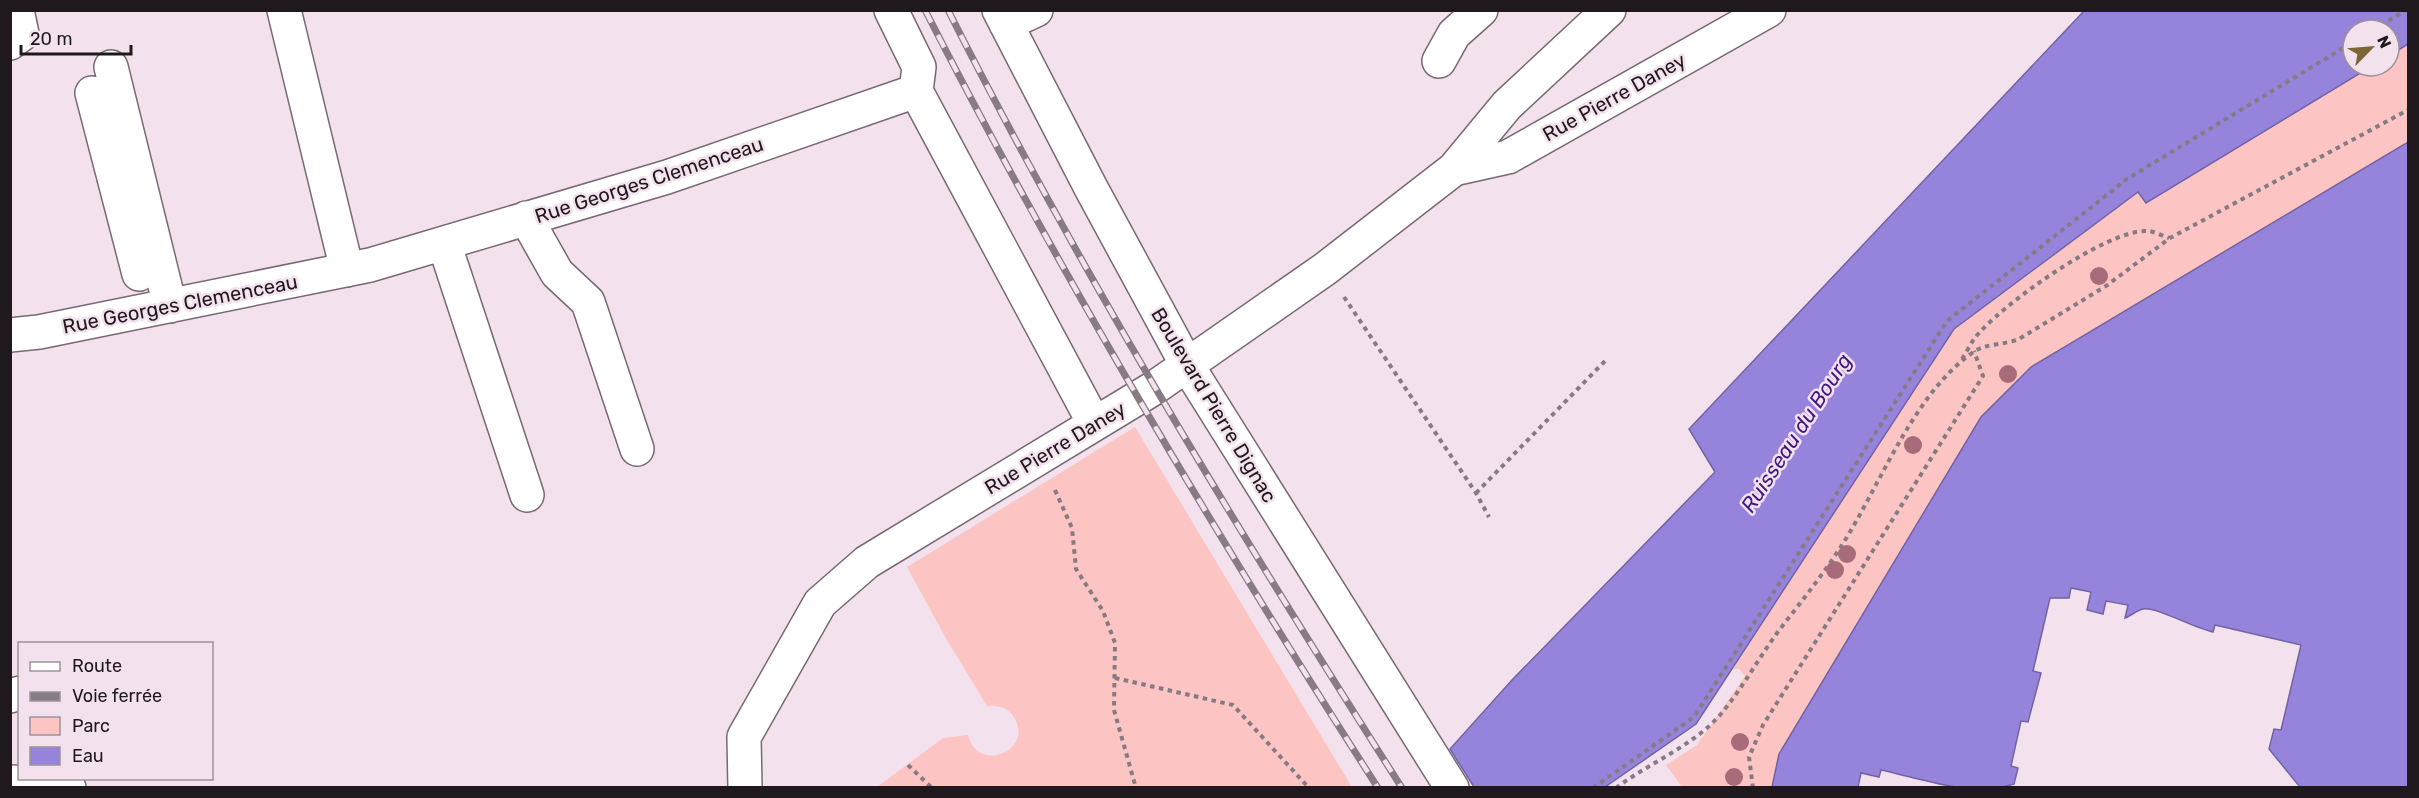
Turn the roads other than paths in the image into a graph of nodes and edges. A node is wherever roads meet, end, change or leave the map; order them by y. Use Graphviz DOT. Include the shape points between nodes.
graph roads {
  1 [pos="17,10"];
  2 [pos="284,10"];
  3 [pos="891,10"];
  4 [pos="1036,10"];
  5 [pos="1481,10"];
  6 [pos="1609,10"];
  7 [pos="1768,10"];
  8 [pos="1003,17"];
  9 [pos="10,43"];
  10 [pos="1438,61"];
  11 [pos="101,80"];
  12 [pos="916,91"];
  13 [pos="1454,169"];
  14 [pos="526,218"];
  15 [pos="444,243"];
  16 [pos="347,270"];
  17 [pos="158,308"];
  18 [pos="10,335"];
  19 [pos="1187,364"];
  20 [pos="1094,423"];
  21 [pos="637,449"];
  22 [pos="527,495"];
  23 [pos="1447,780"];
  24 [pos="10,782"];
  25 [pos="69,788"];
  26 [pos="745,788"];
  1 -- 9 [label="street" via="22,34"];
  2 -- 16 [label="street"];
  3 -- 12 [label="street" via="920,68"];
  4 -- 8 [label="street"];
  5 -- 10 [label="street" via="1454,34"];
  6 -- 13 [label="street, Rue Pierre Daney" via="1507,105"];
  7 -- 13 [label="street, Rue Pierre Daney" via="1508,157"];
  8 -- 19 [label="street, Boulevard Pierre Dignac" via="1090,188"];
  11 -- 17 [label="street"];
  12 -- 14 [label="street, Rue Georges Clemenceau" via="667,177"];
  12 -- 20 [label="street"];
  13 -- 19 [label="street, Rue Pierre Daney" via="1325,269"];
  14 -- 15 [label="street, Rue Georges Clemenceau"];
  14 -- 21 [label="street" via="557,273 588,302"];
  15 -- 16 [label="street, Rue Georges Clemenceau"];
  15 -- 22 [label="street"];
  16 -- 17 [label="street, Rue Georges Clemenceau"];
  17 -- 18 [label="street, Rue Georges Clemenceau"];
  19 -- 20 [label="street, Rue Pierre Daney"];
  19 -- 23 [label="street, Boulevard Pierre Dignac"];
  20 -- 26 [label="street, Rue Pierre Daney" via="867,562 820,603 744,737"];
  24 -- 25 [label="street" via="65,784"];
}
